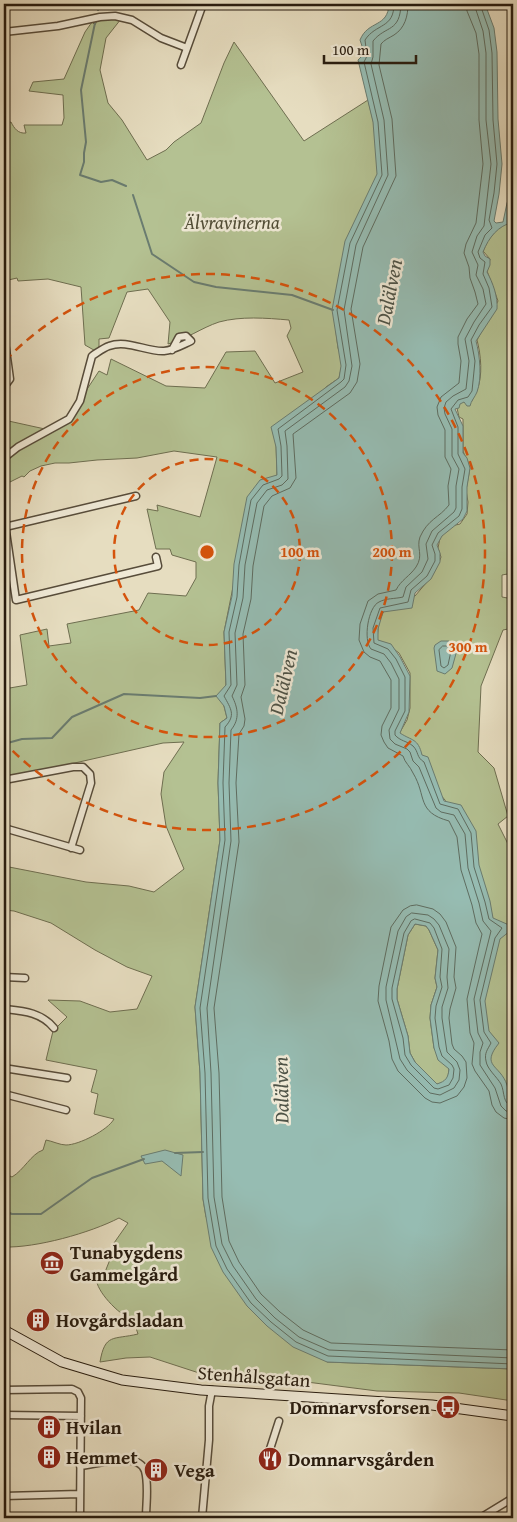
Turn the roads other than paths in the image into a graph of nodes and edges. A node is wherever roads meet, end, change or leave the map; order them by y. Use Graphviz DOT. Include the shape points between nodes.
graph roads {
  1 [pos="203,4"];
  2 [pos="4,31"];
  3 [pos="188,48"];
  4 [pos="181,65"];
  5 [pos="4,335"];
  6 [pos="191,341"];
  7 [pos="4,387"];
  8 [pos="4,458"];
  9 [pos="136,496"];
  10 [pos="4,518"];
  11 [pos="5,527"];
  12 [pos="156,557"];
  13 [pos="4,780"];
  14 [pos="4,828"];
  15 [pos="71,848"];
  16 [pos="80,850"];
  17 [pos="4,976"];
  18 [pos="26,978"];
  19 [pos="4,1009"];
  20 [pos="54,1028"];
  21 [pos="4,1071"];
  22 [pos="67,1078"];
  23 [pos="4,1094"];
  24 [pos="66,1110"];
  25 [pos="4,1330"];
  26 [pos="4,1390"];
  27 [pos="212,1390"];
  28 [pos="4,1415"];
  29 [pos="81,1416"];
  30 [pos="513,1416"];
  31 [pos="279,1421"];
  32 [pos="270,1449"];
  33 [pos="80,1466"];
  34 [pos="80,1494"];
  35 [pos="4,1496"];
  36 [pos="513,1498"];
  37 [pos="80,1518"];
  38 [pos="146,1518"];
  39 [pos="202,1518"];
  40 [pos="480,1518"];
  1 -- 3 [label="street"];
  2 -- 3 [label="street" via="115,16 132,20 161,38"];
  3 -- 4 [label="street"];
  5 -- 7 [label="street" via="10,379"];
  6 -- 8 [label="street" via="186,336 179,337 172,350 164,351 129,344 110,345 92,356 80,401 69,418"];
  9 -- 11 [label="street"];
  10 -- 11 [label="street"];
  11 -- 12 [label="street" via="16,600 158,566"];
  13 -- 15 [label="street" via="83,766 90,774 91,783"];
  14 -- 15 [label="street"];
  15 -- 16 [label="street"];
  17 -- 18 [label="street"];
  19 -- 20 [label="street" via="32,1013"];
  21 -- 22 [label="street" via="10,1069"];
  23 -- 24 [label="street"];
  25 -- 27 [label="street, Stenhålsgatan" via="62,1362 122,1380"];
  26 -- 29 [label="street" via="72,1389 81,1398"];
  27 -- 30 [label="street, Stenhålsgatan" via="432,1405"];
  27 -- 39 [label="street"];
  28 -- 29 [label="street"];
  29 -- 33 [label="street"];
  31 -- 32 [label="street"];
  33 -- 34 [label="street"];
  33 -- 38 [label="street" via="122,1460 140,1463 145,1470"];
  34 -- 35 [label="street"];
  34 -- 37 [label="street"];
  36 -- 40 [label="street"];
}
